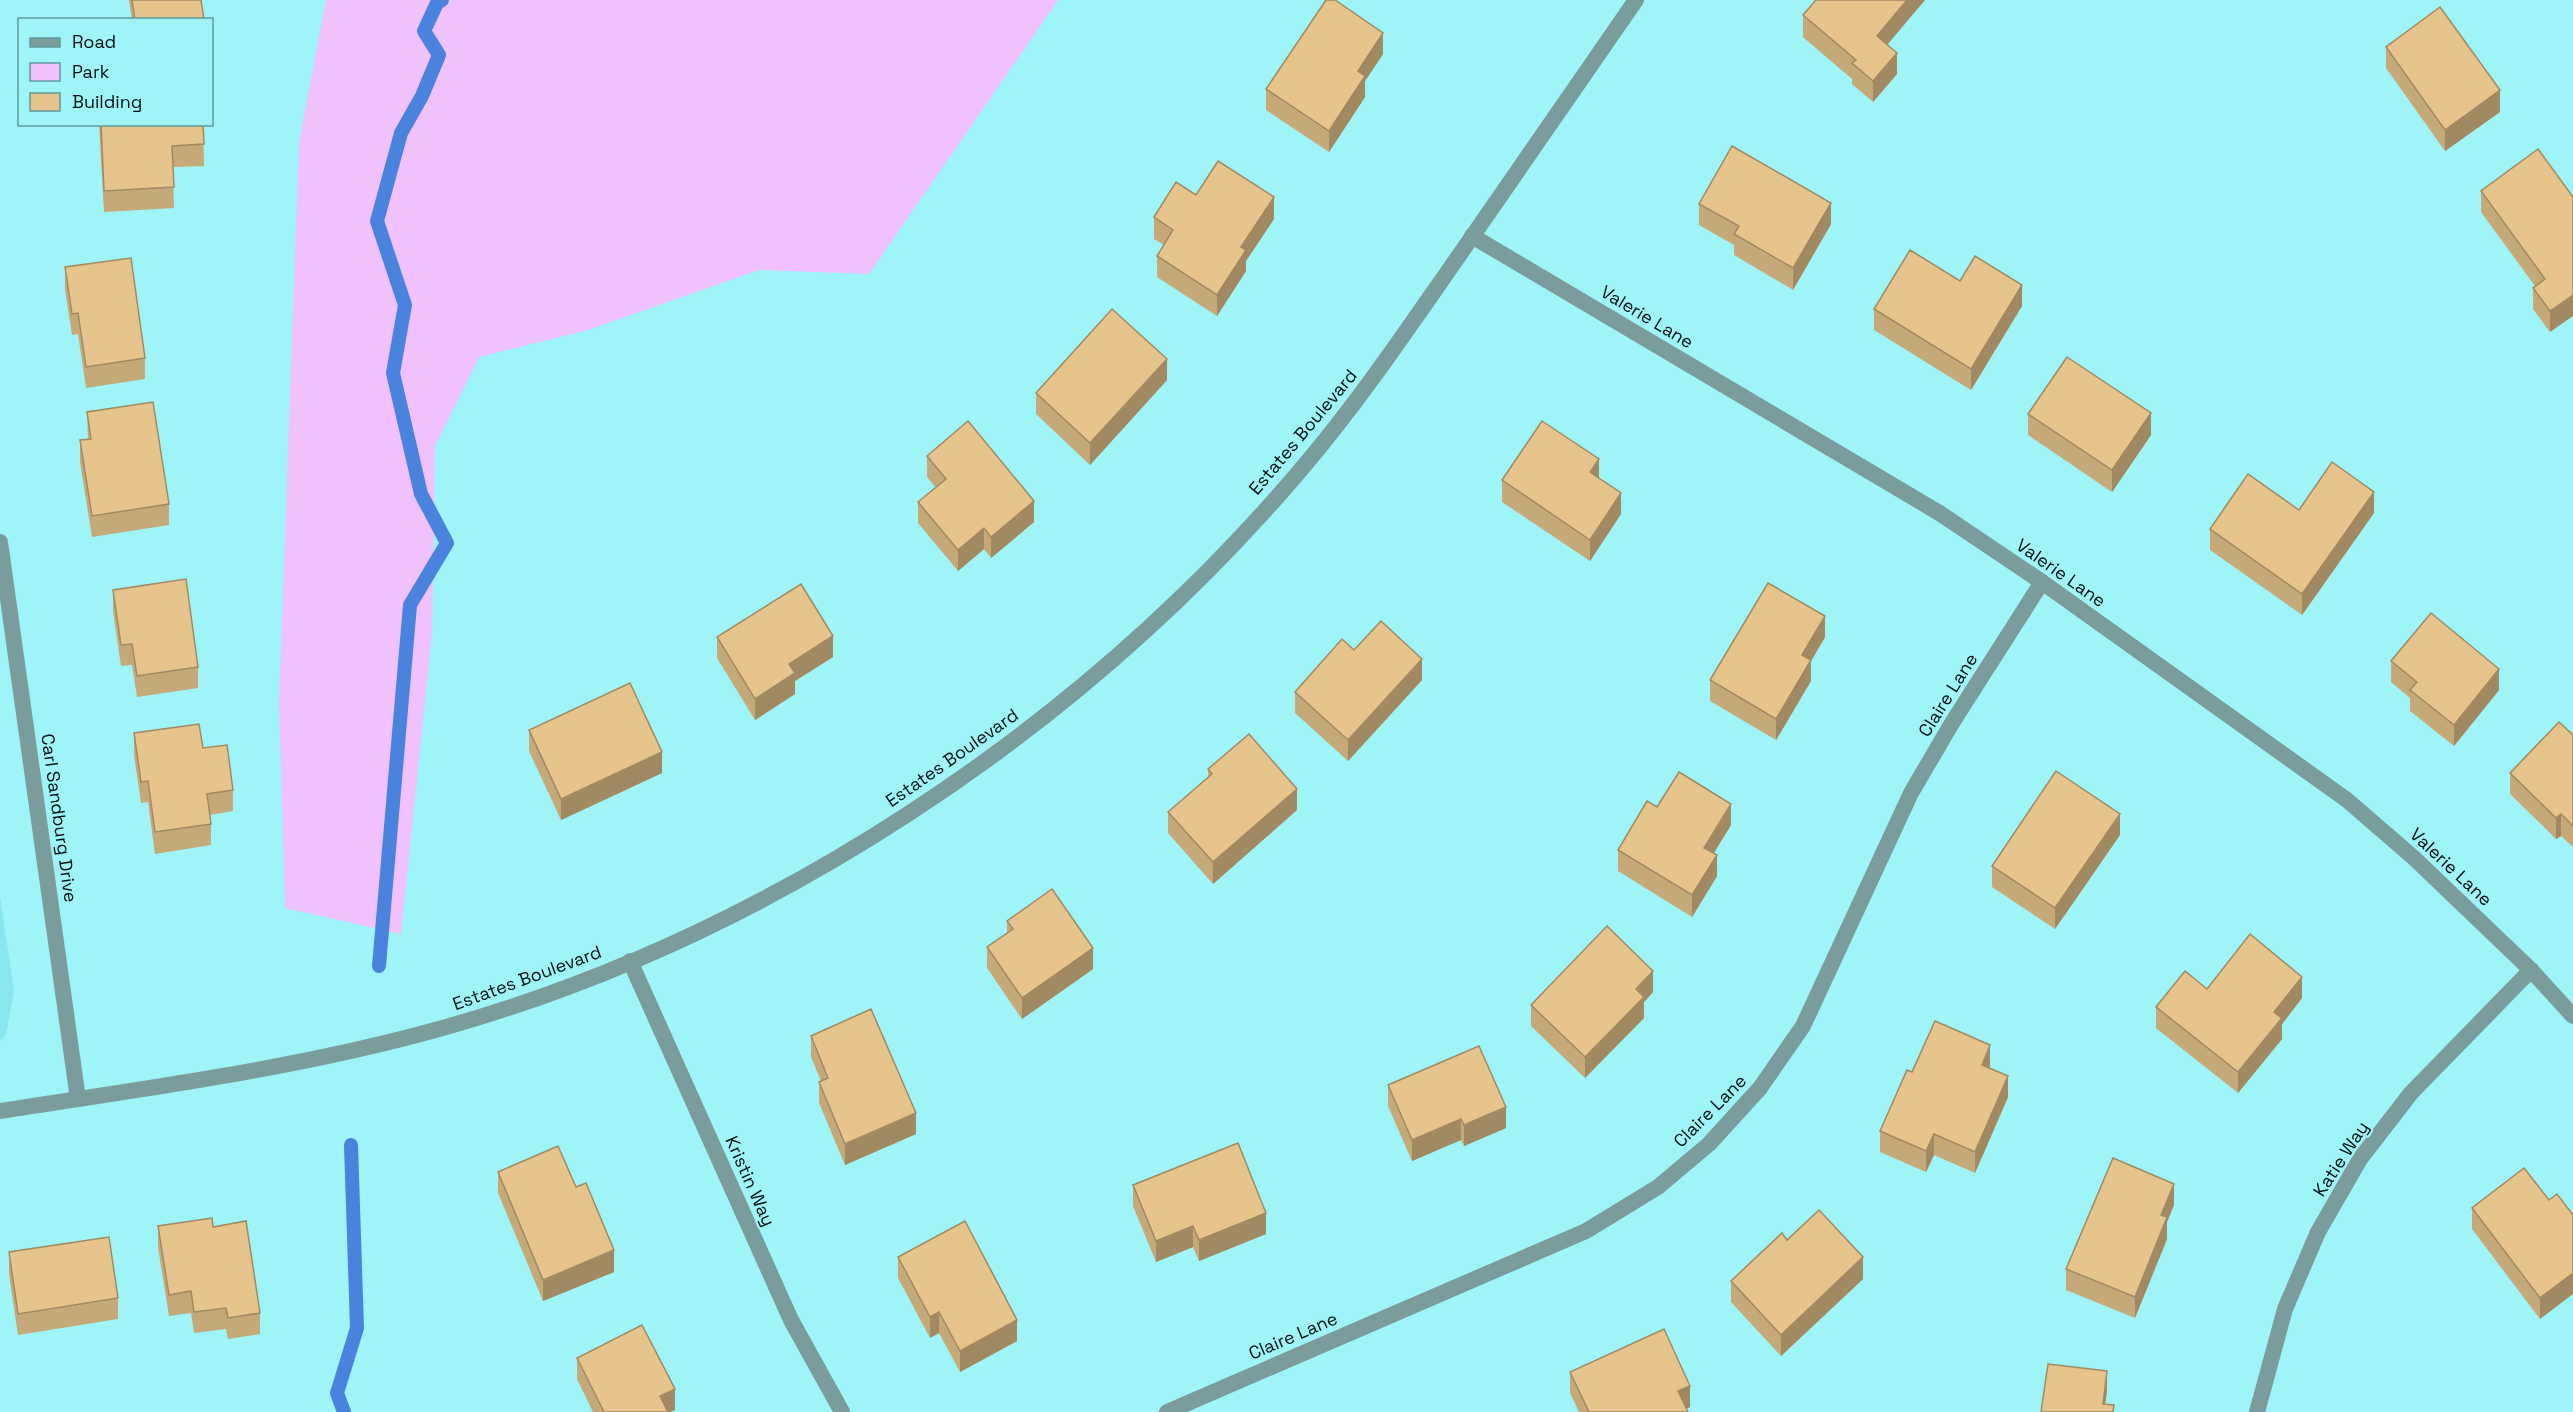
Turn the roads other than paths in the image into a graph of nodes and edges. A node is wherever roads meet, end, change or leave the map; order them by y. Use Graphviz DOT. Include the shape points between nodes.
graph roads {
  1 [pos="1636,0"];
  2 [pos="1472,236"];
  3 [pos="0,542"];
  4 [pos="2042,582"];
  5 [pos="630,961"];
  6 [pos="2530,970"];
  7 [pos="2573,1016"];
  8 [pos="78,1099"];
  9 [pos="0,1111"];
  10 [pos="842,1412"];
  11 [pos="1167,1412"];
  12 [pos="2257,1412"];
  1 -- 2 [label="street, Estates Boulevard"];
  2 -- 4 [label="street, Valerie Lane" via="1931,508"];
  2 -- 5 [label="street, Estates Boulevard" via="1376,375 1298,473 1213,566 1099,673 1001,751 897,821 762,900"];
  3 -- 8 [label="street, Carl Sandburg Drive"];
  4 -- 6 [label="street, Valerie Lane" via="2347,800 2414,858"];
  4 -- 11 [label="street, Claire Lane" via="1911,794 1803,1026 1760,1088 1708,1144 1658,1186 1586,1231"];
  5 -- 8 [label="street, Estates Boulevard" via="561,989 442,1028 321,1059"];
  5 -- 10 [label="street, Kristin Way" via="791,1320"];
  6 -- 7 [label="street, Valerie Lane"];
  6 -- 12 [label="street, Katie Way" via="2411,1093 2360,1159 2318,1232 2285,1309"];
  8 -- 9 [label="street, Estates Boulevard"];
}
